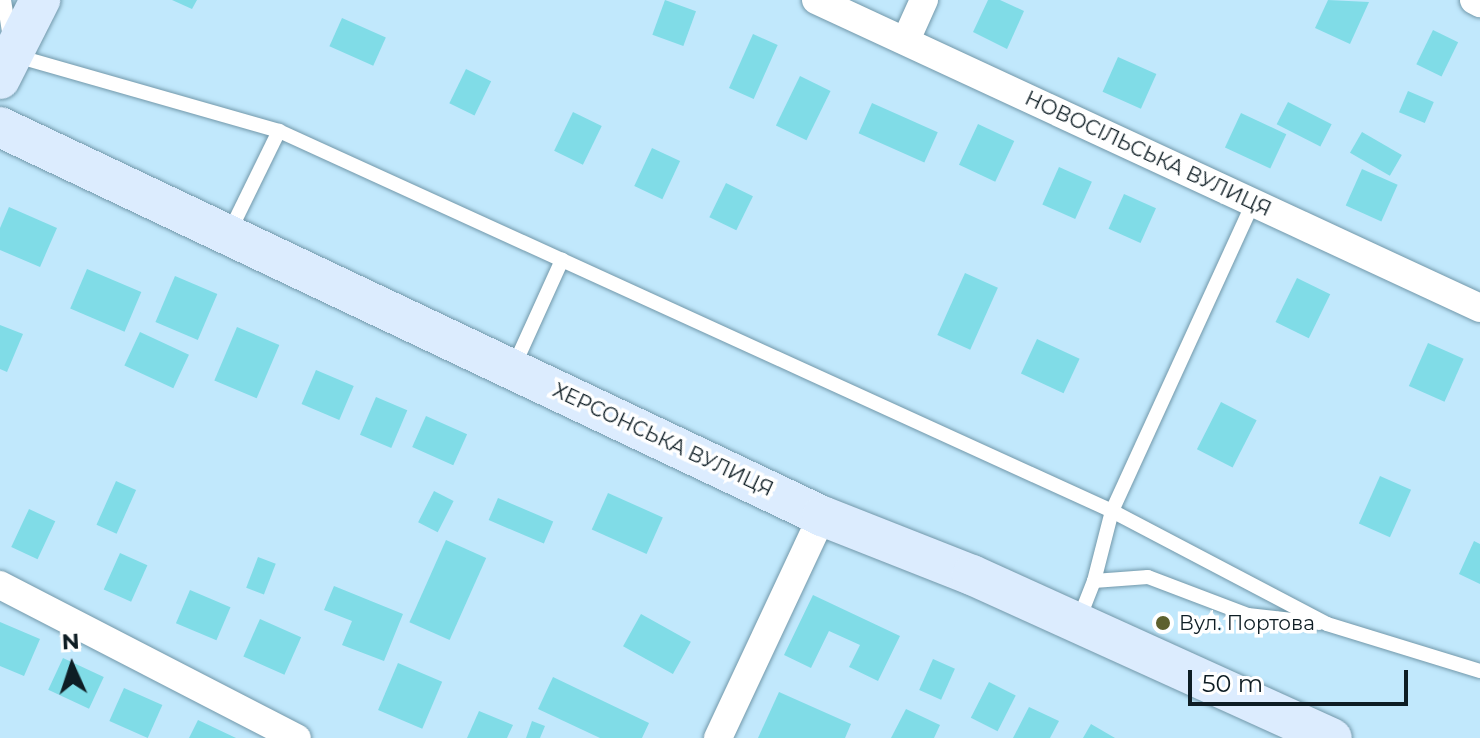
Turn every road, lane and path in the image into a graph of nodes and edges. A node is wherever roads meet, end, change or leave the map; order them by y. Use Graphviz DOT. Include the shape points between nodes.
graph roads {
  1 [pos="4,0"];
  2 [pos="40,0"];
  3 [pos="816,0"];
  4 [pos="924,0"];
  5 [pos="1474,0"];
  6 [pos="1480,3"];
  7 [pos="906,40"];
  8 [pos="6,67"];
  9 [pos="0,127"];
  10 [pos="279,131"];
  11 [pos="1253,203"];
  12 [pos="228,235"];
  13 [pos="562,260"];
  14 [pos="1480,308"];
  15 [pos="512,369"];
  16 [pos="1112,511"];
  17 [pos="822,516"];
  18 [pos="1094,581"];
  19 [pos="0,585"];
  20 [pos="1077,623"];
  21 [pos="1327,624"];
  22 [pos="1480,671"];
  23 [pos="297,738"];
  24 [pos="718,738"];
  25 [pos="1332,738"];
  1 -- 8 [label="lane"];
  2 -- 8 [label="main road"];
  3 -- 7 [label="street, НОВОСІЛЬСЬКА ВУЛИЦЯ"];
  4 -- 7 [label="street"];
  5 -- 6 [label="street"];
  7 -- 11 [label="street, НОВОСІЛЬСЬКА ВУЛИЦЯ"];
  8 -- 10 [label="lane"];
  9 -- 12 [label="main road, ХЕРСОНСЬКА ВУЛИЦЯ"];
  10 -- 12 [label="lane"];
  10 -- 13 [label="lane"];
  11 -- 14 [label="street, НОВОСІЛЬСЬКА ВУЛИЦЯ"];
  11 -- 16 [label="lane"];
  12 -- 15 [label="main road, ХЕРСОНСЬКА ВУЛИЦЯ"];
  13 -- 15 [label="lane"];
  13 -- 16 [label="lane"];
  15 -- 17 [label="main road, ХЕРСОНСЬКА ВУЛИЦЯ"];
  16 -- 18 [label="lane"];
  16 -- 21 [label="lane"];
  17 -- 20 [label="main road, ХЕРСОНСЬКА ВУЛИЦЯ"];
  17 -- 24 [label="street"];
  18 -- 20 [label="lane"];
  18 -- 21 [label="lane" via="1148,577 1248,615"];
  19 -- 23 [label="street"];
  20 -- 25 [label="main road, ХЕРСОНСЬКА ВУЛИЦЯ"];
  21 -- 22 [label="lane"];
}
